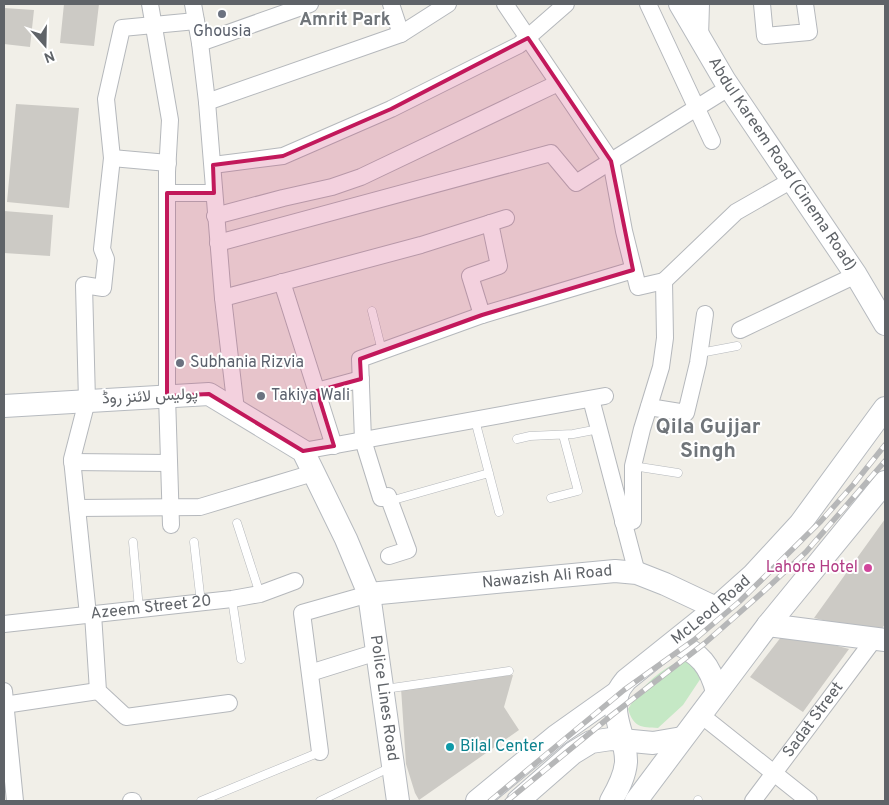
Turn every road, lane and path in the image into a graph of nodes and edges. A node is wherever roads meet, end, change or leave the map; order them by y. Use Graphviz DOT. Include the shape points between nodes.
graph roads {
  1 [pos="150,4"];
  2 [pos="193,4"];
  3 [pos="310,4"];
  4 [pos="391,4"];
  5 [pos="448,4"];
  6 [pos="505,4"];
  7 [pos="566,4"];
  8 [pos="648,4"];
  9 [pos="680,4"];
  10 [pos="701,4"];
  11 [pos="762,4"];
  12 [pos="806,4"];
  13 [pos="196,21"];
  14 [pos="153,26"];
  15 [pos="401,34"];
  16 [pos="700,37"];
  17 [pos="528,38"];
  18 [pos="200,43"];
  19 [pos="552,86"];
  20 [pos="730,87"];
  21 [pos="208,102"];
  22 [pos="696,108"];
  23 [pos="712,141"];
  24 [pos="112,158"];
  25 [pos="611,161"];
  26 [pos="168,163"];
  27 [pos="213,165"];
  28 [pos="792,180"];
  29 [pos="214,192"];
  30 [pos="167,193"];
  31 [pos="215,216"];
  32 [pos="218,243"];
  33 [pos="633,270"];
  34 [pos="856,275"];
  35 [pos="664,281"];
  36 [pos="282,282"];
  37 [pos="223,298"];
  38 [pos="372,311"];
  39 [pos="705,314"];
  40 [pos="482,315"];
  41 [pos="885,324"];
  42 [pos="739,338"];
  43 [pos="382,351"];
  44 [pos="700,353"];
  45 [pos="361,379"];
  46 [pos="316,391"];
  47 [pos="167,396"];
  48 [pos="87,401"];
  49 [pos="4,406"];
  50 [pos="649,407"];
  51 [pos="885,408"];
  52 [pos="236,410"];
  53 [pos="475,420"];
  54 [pos="599,429"];
  55 [pos="563,435"];
  56 [pos="518,439"];
  57 [pos="363,440"];
  58 [pos="334,446"];
  59 [pos="303,451"];
  60 [pos="72,462"];
  61 [pos="169,462"];
  62 [pos="633,466"];
  63 [pos="313,473"];
  64 [pos="489,473"];
  65 [pos="678,473"];
  66 [pos="885,482"];
  67 [pos="551,498"];
  68 [pos="390,501"];
  69 [pos="77,508"];
  70 [pos="170,508"];
  71 [pos="499,512"];
  72 [pos="623,522"];
  73 [pos="237,523"];
  74 [pos="171,525"];
  75 [pos="133,542"];
  76 [pos="194,542"];
  77 [pos="389,556"];
  78 [pos="637,573"];
  79 [pos="295,581"];
  80 [pos="260,594"];
  81 [pos="369,594"];
  82 [pos="232,599"];
  83 [pos="201,603"];
  84 [pos="716,608"];
  85 [pos="138,609"];
  86 [pos="90,615"];
  87 [pos="4,624"];
  88 [pos="768,625"];
  89 [pos="880,639"];
  90 [pos="675,642"];
  91 [pos="377,652"];
  92 [pos="241,659"];
  93 [pos="509,670"];
  94 [pos="310,673"];
  95 [pos="382,689"];
  96 [pos="98,692"];
  97 [pos="618,692"];
  98 [pos="717,692"];
  99 [pos="4,700"];
  100 [pos="229,702"];
  101 [pos="701,715"];
  102 [pos="682,738"];
  103 [pos="623,740"];
  104 [pos="320,752"];
  105 [pos="393,766"];
  106 [pos="772,774"];
  107 [pos="11,798"];
  108 [pos="201,801"];
  109 [pos="320,801"];
  110 [pos="398,801"];
  111 [pos="477,801"];
  112 [pos="518,801"];
  113 [pos="611,801"];
  114 [pos="636,801"];
  115 [pos="753,801"];
  116 [pos="809,801"];
  1 -- 14 [label="street"];
  2 -- 13 [label="street"];
  3 -- 18 [label="street"];
  4 -- 15 [label="street"];
  5 -- 15 [label="street"];
  6 -- 17 [label="street"];
  7 -- 17 [label="street"];
  8 -- 22 [label="street"];
  9 -- 16 [label="street, Abdul Kareem Road (Cinema Road)"];
  10 -- 16 [label="street"];
  11 -- 12 [label="street" via="765,36 809,32"];
  13 -- 14 [label="street"];
  13 -- 18 [label="street"];
  14 -- 24 [label="street" via="122,28 106,99"];
  14 -- 26 [label="street" via="170,120"];
  15 -- 21 [label="street"];
  16 -- 20 [label="street, Abdul Kareem Road (Cinema Road)"];
  17 -- 25 [label="street"];
  17 -- 27 [label="street" via="391,109 283,156"];
  18 -- 21 [label="street"];
  19 -- 31 [label="street" via="361,177 332,188"];
  20 -- 22 [label="street"];
  20 -- 28 [label="street, Abdul Kareem Road (Cinema Road)"];
  21 -- 27 [label="street"];
  22 -- 23 [label="street"];
  22 -- 25 [label="street"];
  24 -- 26 [label="street"];
  24 -- 48 [label="street" via="102,249 106,258 103,288 84,285"];
  25 -- 32 [label="street" via="576,183 551,153"];
  25 -- 33 [label="street"];
  26 -- 30 [label="street"];
  27 -- 29 [label="street"];
  28 -- 34 [label="street, Abdul Kareem Road (Cinema Road)"];
  28 -- 35 [label="street" via="736,212"];
  29 -- 30 [label="street"];
  29 -- 31 [label="street"];
  30 -- 47 [label="street"];
  31 -- 32 [label="street"];
  32 -- 37 [label="street"];
  33 -- 35 [label="street" via="638,287"];
  33 -- 40 [label="street"];
  34 -- 41 [label="street, Abdul Kareem Road (Cinema Road)"];
  34 -- 42 [label="street"];
  35 -- 50 [label="street" via="665,338 661,367"];
  36 -- 37 [label="street"];
  36 -- 40 [label="street" via="421,245 498,220 499,266 470,276"];
  36 -- 46 [label="street"];
  37 -- 52 [label="street"];
  38 -- 43 [label="lane"];
  39 -- 44 [label="street"];
  40 -- 43 [label="street"];
  42 -- 44 [label="lane"];
  43 -- 45 [label="street" via="360,359"];
  44 -- 50 [label="street" via="686,413"];
  45 -- 46 [label="street"];
  45 -- 57 [label="street"];
  46 -- 58 [label="street"];
  47 -- 48 [label="street, پولیس لائنز روڈ"];
  47 -- 52 [label="street, پولیس لائنز روڈ" via="209,394"];
  47 -- 61 [label="street"];
  48 -- 49 [label="street, پولیس لائنز روڈ"];
  48 -- 60 [label="street"];
  50 -- 62 [label="street"];
  51 -- 84 [label="street, McLeod Road" via="800,524 753,575"];
  52 -- 59 [label="street, پولیس لائنز روڈ"];
  53 -- 54 [label="street" via="598,397"];
  53 -- 57 [label="street"];
  53 -- 64 [label="lane"];
  54 -- 55 [label="lane"];
  54 -- 72 [label="street"];
  55 -- 56 [label="lane"];
  55 -- 67 [label="lane" via="578,490"];
  57 -- 58 [label="street"];
  57 -- 68 [label="street" via="381,498 388,496"];
  58 -- 59 [label="street"];
  59 -- 63 [label="street"];
  60 -- 61 [label="street"];
  60 -- 69 [label="street"];
  61 -- 70 [label="street"];
  62 -- 65 [label="lane"];
  62 -- 72 [label="street" via="633,521"];
  63 -- 70 [label="street" via="200,507"];
  63 -- 81 [label="street"];
  64 -- 68 [label="lane"];
  64 -- 71 [label="lane"];
  66 -- 88 [label="street"];
  68 -- 77 [label="street" via="408,550"];
  69 -- 70 [label="street"];
  69 -- 86 [label="street"];
  70 -- 74 [label="street"];
  72 -- 78 [label="street"];
  73 -- 80 [label="lane"];
  75 -- 85 [label="lane"];
  76 -- 83 [label="lane"];
  78 -- 81 [label="street, Nawazish Ali Road" via="590,572"];
  78 -- 84 [label="street, Nawazish Ali Road"];
  79 -- 80 [label="street, Azeem Street 20"];
  80 -- 82 [label="street, Azeem Street 20"];
  81 -- 91 [label="street, Police Lines Road"];
  81 -- 94 [label="street" via="302,613"];
  82 -- 83 [label="street, Azeem Street 20"];
  82 -- 92 [label="lane"];
  83 -- 85 [label="street, Azeem Street 20"];
  84 -- 90 [label="street, McLeod Road"];
  85 -- 86 [label="street, Azeem Street 20"];
  86 -- 87 [label="street, Azeem Street 20"];
  86 -- 96 [label="street"];
  88 -- 89 [label="street"];
  88 -- 98 [label="street"];
  89 -- 106 [label="street, Sadat Street"];
  90 -- 97 [label="street, McLeod Road" via="631,676"];
  90 -- 98 [label="street" via="704,661"];
  91 -- 94 [label="street"];
  91 -- 95 [label="street, Police Lines Road"];
  93 -- 95 [label="lane"];
  94 -- 104 [label="street"];
  95 -- 105 [label="street, Police Lines Road"];
  96 -- 99 [label="street"];
  96 -- 100 [label="street" via="126,717"];
  97 -- 103 [label="street" via="617,715"];
  97 -- 111 [label="street, McLeod Road" via="556,736"];
  98 -- 101 [label="street"];
  99 -- 107 [label="street"];
  101 -- 102 [label="street"];
  101 -- 106 [label="street"];
  102 -- 103 [label="street" via="653,743"];
  102 -- 114 [label="street"];
  103 -- 112 [label="street" via="599,740 582,747"];
  103 -- 113 [label="street" via="626,764"];
  104 -- 108 [label="lane"];
  105 -- 109 [label="lane"];
  105 -- 110 [label="street, Police Lines Road"];
  106 -- 115 [label="street, Sadat Street"];
  106 -- 116 [label="street"];
}
